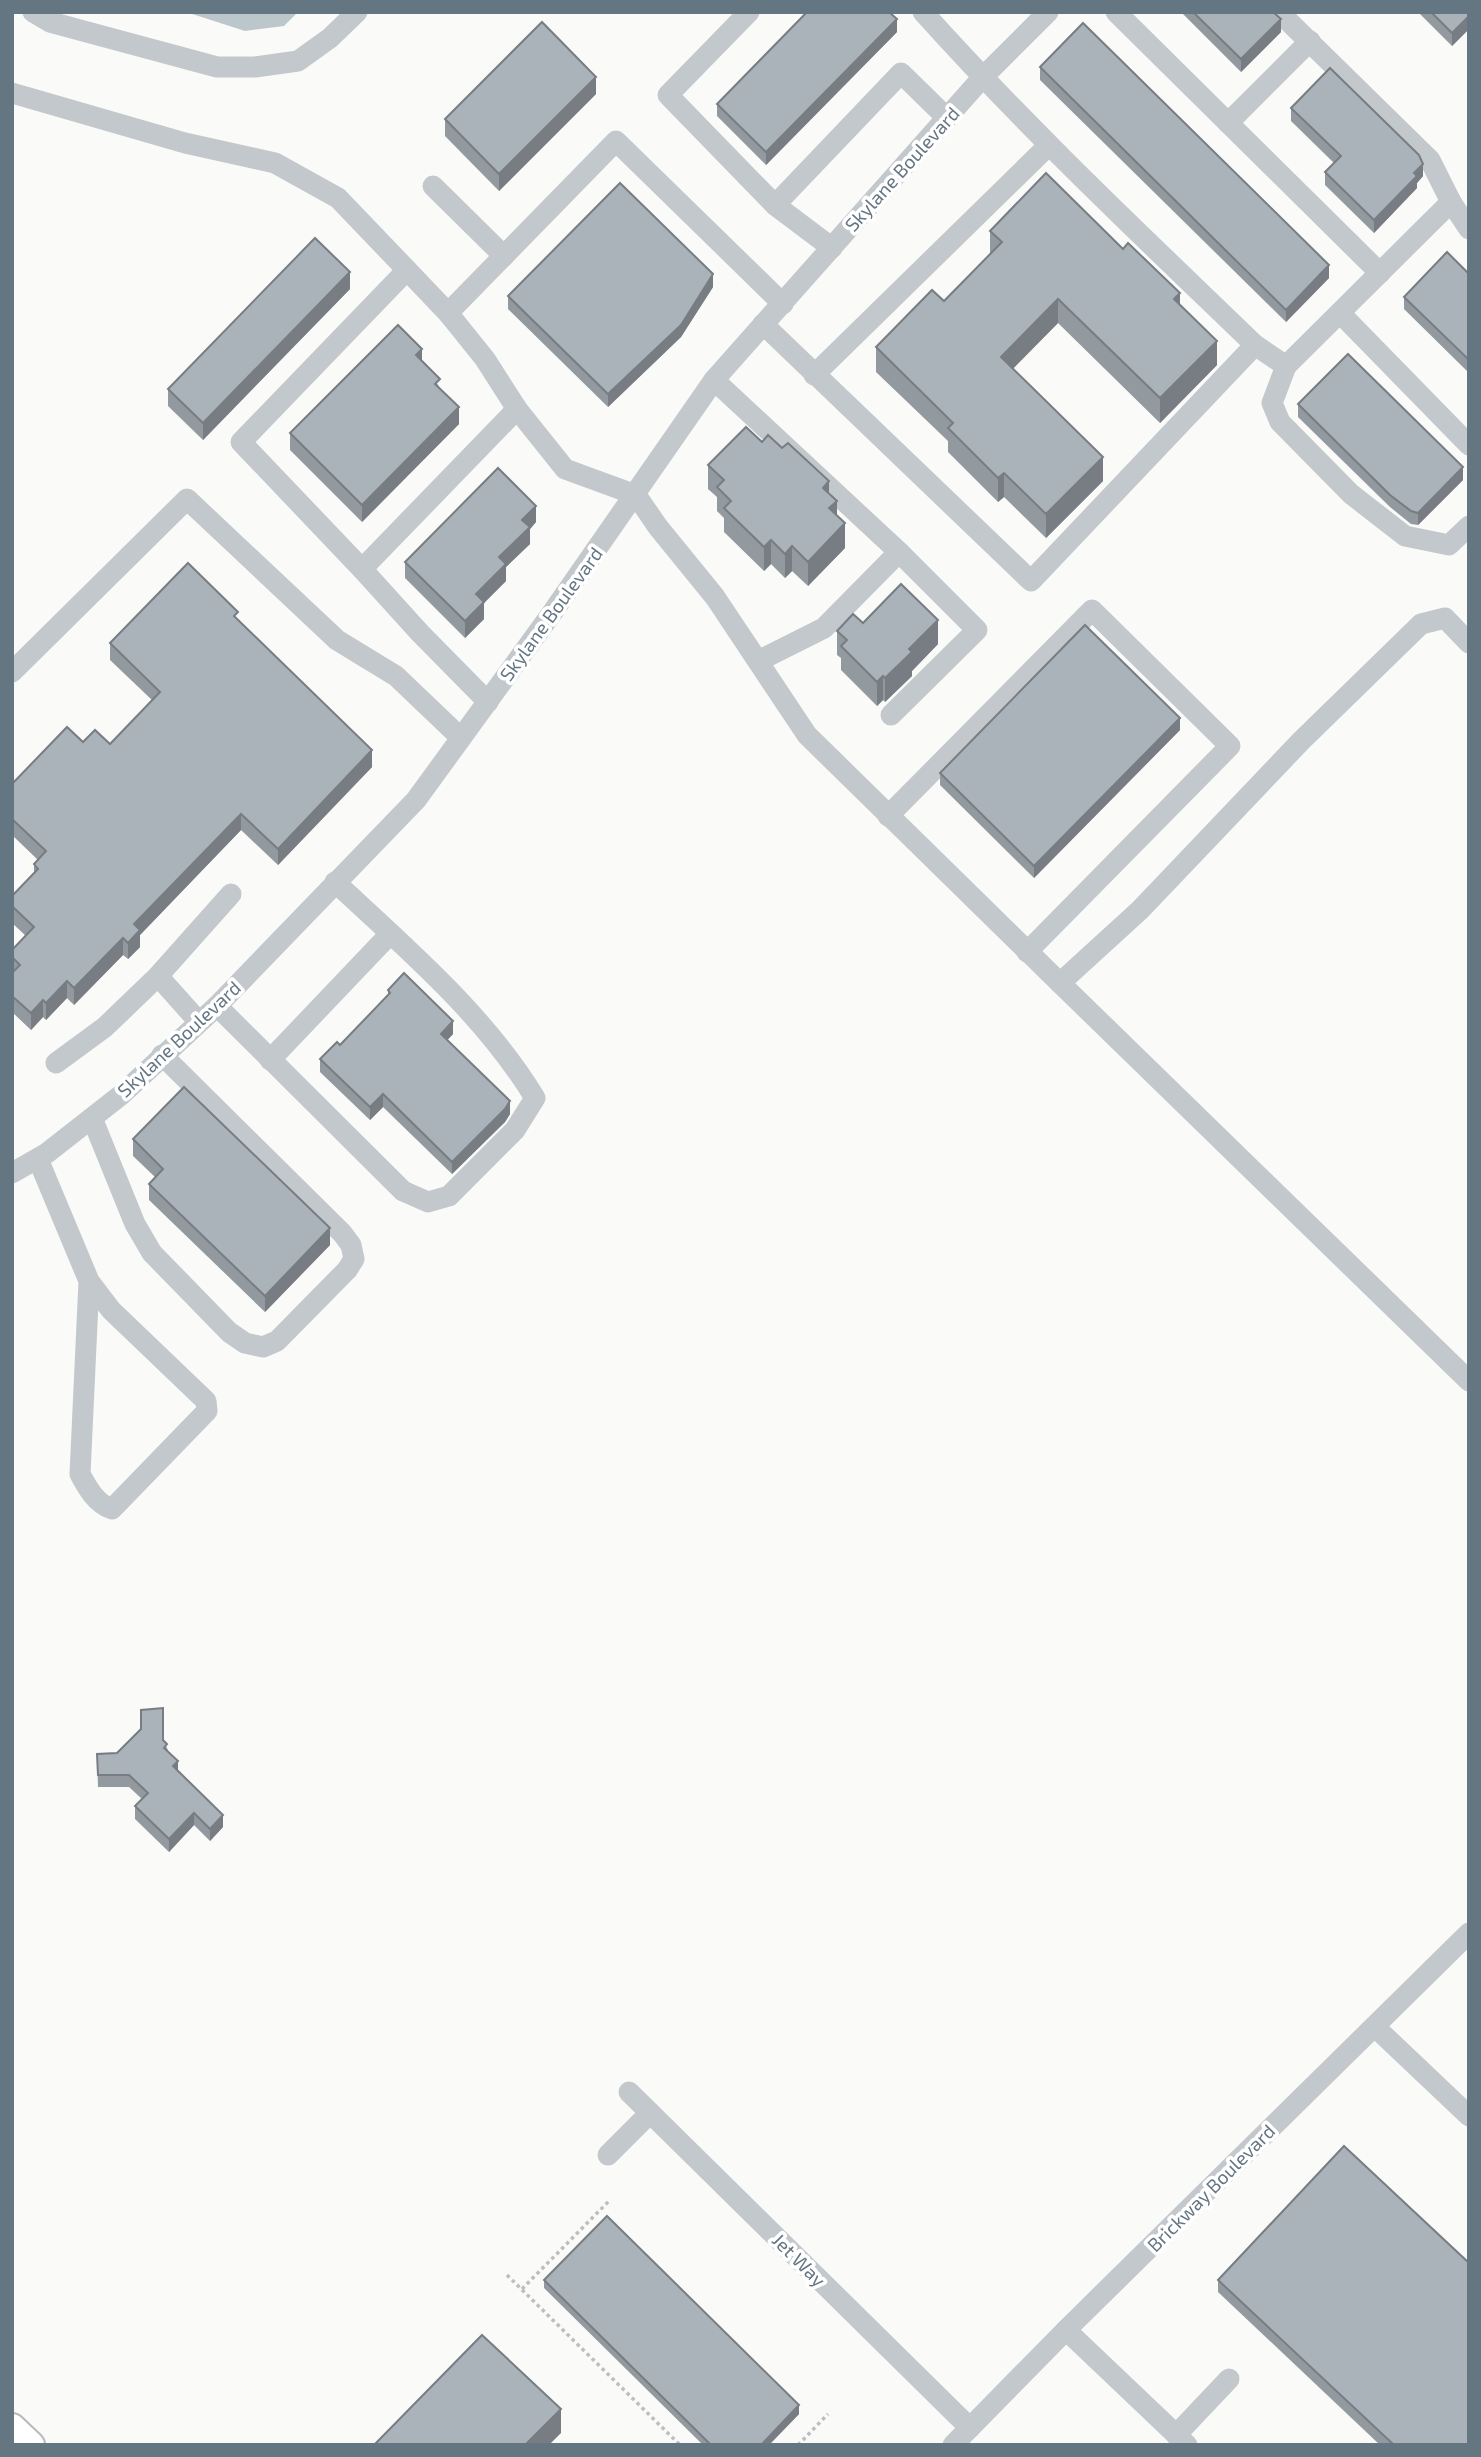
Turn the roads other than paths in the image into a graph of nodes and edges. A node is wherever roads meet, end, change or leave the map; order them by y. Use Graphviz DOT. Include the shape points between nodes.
graph roads {
  1 [pos="33,12"];
  2 [pos="357,12"];
  3 [pos="749,12"];
  4 [pos="923,12"];
  5 [pos="1048,12"];
  6 [pos="1116,12"];
  7 [pos="1279,12"];
  8 [pos="1310,41"];
  9 [pos="982,78"];
  10 [pos="12,93"];
  11 [pos="947,118"];
  12 [pos="1228,123"];
  13 [pos="1048,146"];
  14 [pos="433,186"];
  15 [pos="1451,202"];
  16 [pos="775,205"];
  17 [pos="1469,229"];
  18 [pos="832,248"];
  19 [pos="504,256"];
  20 [pos="407,270"];
  21 [pos="1380,273"];
  22 [pos="783,304"];
  23 [pos="448,313"];
  24 [pos="1340,313"];
  25 [pos="764,324"];
  26 [pos="1255,345"];
  27 [pos="1286,366"];
  28 [pos="814,375"];
  29 [pos="714,380"];
  30 [pos="517,409"];
  31 [pos="1469,445"];
  32 [pos="636,495"];
  33 [pos="1469,526"];
  34 [pos="900,552"];
  35 [pos="362,569"];
  36 [pos="1469,643"];
  37 [pos="758,661"];
  38 [pos="12,672"];
  39 [pos="488,702"];
  40 [pos="891,715"];
  41 [pos="461,738"];
  42 [pos="888,816"];
  43 [pos="335,882"];
  44 [pos="231,894"];
  45 [pos="390,934"];
  46 [pos="1027,952"];
  47 [pos="158,976"];
  48 [pos="1060,983"];
  49 [pos="217,1006"];
  50 [pos="199,1022"];
  51 [pos="162,1055"];
  52 [pos="270,1060"];
  53 [pos="56,1063"];
  54 [pos="92,1118"];
  55 [pos="38,1159"];
  56 [pos="12,1173"];
  57 [pos="89,1281"];
  58 [pos="1469,1381"];
  59 [pos="1469,1933"];
  60 [pos="1375,2027"];
  61 [pos="629,2092"];
  62 [pos="650,2113"];
  63 [pos="1469,2116"];
  64 [pos="608,2155"];
  65 [pos="1066,2330"];
  66 [pos="1228,2379"];
  67 [pos="12,2427"];
  68 [pos="970,2428"];
  69 [pos="1182,2440"];
  70 [pos="31,2445"];
  71 [pos="954,2445"];
  1 -- 2 [label="street" via="50,22 217,67 255,67 298,61"];
  3 -- 16 [label="street" via="668,95"];
  4 -- 9 [label="street"];
  5 -- 9 [label="street, Skylane Boulevard"];
  6 -- 12 [label="street"];
  7 -- 8 [label="street"];
  8 -- 12 [label="street"];
  8 -- 15 [label="street" via="1430,160"];
  9 -- 11 [label="street, Skylane Boulevard"];
  9 -- 13 [label="street"];
  10 -- 20 [label="street" via="185,143 275,163 338,198"];
  11 -- 16 [label="street" via="901,73"];
  11 -- 18 [label="street, Skylane Boulevard"];
  12 -- 21 [label="street"];
  13 -- 26 [label="street"];
  13 -- 28 [label="street"];
  14 -- 19 [label="street"];
  15 -- 17 [label="street"];
  15 -- 21 [label="street"];
  16 -- 18 [label="street"];
  18 -- 22 [label="street, Skylane Boulevard"];
  19 -- 22 [label="street" via="616,141"];
  19 -- 23 [label="street"];
  20 -- 23 [label="street"];
  20 -- 35 [label="street" via="241,442"];
  21 -- 24 [label="street"];
  22 -- 25 [label="street, Skylane Boulevard"];
  23 -- 30 [label="street"];
  24 -- 27 [label="street"];
  24 -- 31 [label="street"];
  25 -- 28 [label="street"];
  25 -- 29 [label="street, Skylane Boulevard"];
  26 -- 27 [label="street"];
  26 -- 28 [label="street" via="1031,581"];
  27 -- 33 [label="street" via="1272,402 1280,422 1351,494 1405,536 1449,545"];
  29 -- 32 [label="street, Skylane Boulevard"];
  29 -- 34 [label="street"];
  30 -- 32 [label="street" via="565,469"];
  30 -- 35 [label="street"];
  32 -- 37 [label="street"];
  32 -- 39 [label="street, Skylane Boulevard"];
  34 -- 37 [label="street" via="824,628"];
  34 -- 40 [label="street" via="977,630"];
  35 -- 39 [label="street"];
  36 -- 48 [label="street" via="1445,618 1421,624 1301,741 1140,910"];
  37 -- 42 [label="street" via="807,734"];
  38 -- 41 [label="street" via="187,499 337,640 396,676"];
  39 -- 41 [label="street, Skylane Boulevard"];
  41 -- 43 [label="street, Skylane Boulevard" via="416,800"];
  42 -- 46 [label="street"];
  42 -- 46 [label="street" via="1092,610 1230,746"];
  43 -- 45 [label="street"];
  43 -- 49 [label="street, Skylane Boulevard"];
  44 -- 47 [label="street"];
  45 -- 52 [label="street"];
  45 -- 52 [label="street" via="514,1063 535,1098 515,1130 449,1196 428,1202 403,1191"];
  46 -- 48 [label="street"];
  47 -- 50 [label="street"];
  47 -- 53 [label="street" via="104,1027"];
  48 -- 58 [label="street"];
  49 -- 50 [label="street, Skylane Boulevard"];
  49 -- 52 [label="street"];
  50 -- 51 [label="street, Skylane Boulevard"];
  51 -- 54 [label="street, Skylane Boulevard"];
  51 -- 54 [label="street" via="351,1245 354,1259 347,1270 276,1340 263,1347 244,1343 152,1253 135,1224"];
  54 -- 55 [label="street, Skylane Boulevard"];
  55 -- 56 [label="street, Skylane Boulevard"];
  55 -- 57 [label="street"];
  57 -- 57 [label="street" via="111,1310 206,1401 207,1411 111,1509 90,1492 80,1474"];
  59 -- 60 [label="street, Brickway Boulevard"];
  60 -- 63 [label="street"];
  60 -- 65 [label="street, Brickway Boulevard"];
  61 -- 62 [label="street, Jet Way"];
  62 -- 64 [label="street"];
  62 -- 68 [label="street, Jet Way"];
  65 -- 68 [label="street, Brickway Boulevard"];
  65 -- 69 [label="street"];
  66 -- 69 [label="street"];
  67 -- 70 [label="main road"];
  68 -- 71 [label="street, Brickway Boulevard"];
}
